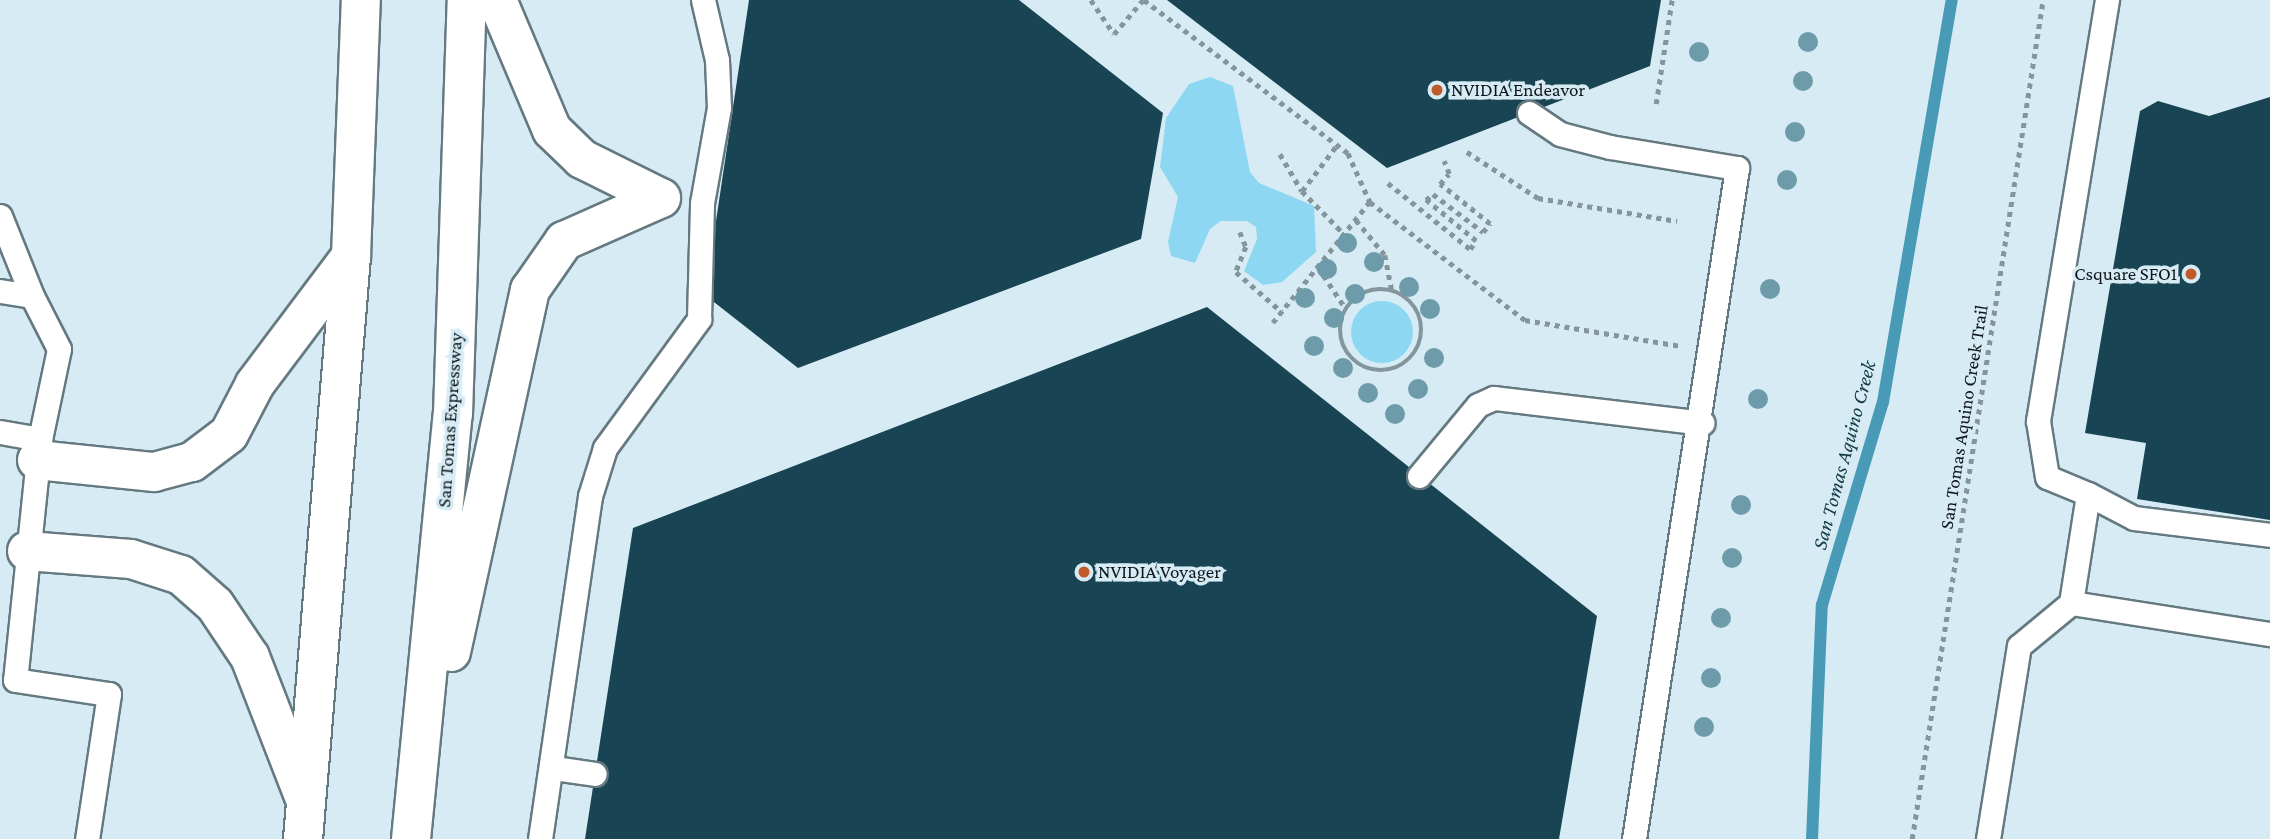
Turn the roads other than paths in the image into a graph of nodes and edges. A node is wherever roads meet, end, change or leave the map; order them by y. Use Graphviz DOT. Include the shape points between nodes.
graph roads {
  1 [pos="361,0"];
  2 [pos="467,0"];
  3 [pos="497,0"];
  4 [pos="703,0"];
  5 [pos="2107,0"];
  6 [pos="1529,113"];
  7 [pos="661,198"];
  8 [pos="702,203"];
  9 [pos="0,216"];
  10 [pos="351,256"];
  11 [pos="0,291"];
  12 [pos="32,296"];
  13 [pos="1703,424"];
  14 [pos="0,432"];
  15 [pos="38,449"];
  16 [pos="1419,476"];
  17 [pos="2088,494"];
  18 [pos="2270,535"];
  19 [pos="27,551"];
  20 [pos="2071,603"];
  21 [pos="2270,634"];
  22 [pos="554,768"];
  23 [pos="595,774"];
  24 [pos="305,822"];
  25 [pos="413,834"];
  26 [pos="87,839"];
  27 [pos="540,839"];
  28 [pos="1634,839"];
  29 [pos="1988,839"];
  1 -- 10 [label="highway"];
  2 -- 25 [label="highway, San Tomas Expressway" via="453,415"];
  3 -- 7 [label="highway" via="552,130 582,159"];
  4 -- 8 [label="lane" via="717,60 719,108"];
  5 -- 17 [label="lane" via="2038,421 2048,477"];
  6 -- 13 [label="lane" via="1560,134 1737,168"];
  7 -- 8 [label="lane"];
  7 -- 25 [label="highway" via="564,241 530,290"];
  8 -- 22 [label="lane" via="699,320 605,448 590,496"];
  9 -- 12 [label="lane"];
  10 -- 15 [label="highway" via="255,384 229,434 192,463 153,472"];
  10 -- 24 [label="highway"];
  11 -- 12 [label="lane"];
  12 -- 15 [label="lane" via="59,349"];
  13 -- 16 [label="lane" via="1494,398 1478,405"];
  13 -- 28 [label="lane"];
  14 -- 15 [label="lane"];
  15 -- 19 [label="lane"];
  17 -- 18 [label="lane" via="2134,518"];
  17 -- 20 [label="lane"];
  19 -- 24 [label="highway" via="131,559 181,575 215,605 250,657"];
  19 -- 26 [label="lane" via="15,680 108,694"];
  20 -- 21 [label="lane"];
  20 -- 29 [label="lane" via="2019,646"];
  22 -- 23 [label="lane"];
  22 -- 27 [label="lane"];
}
